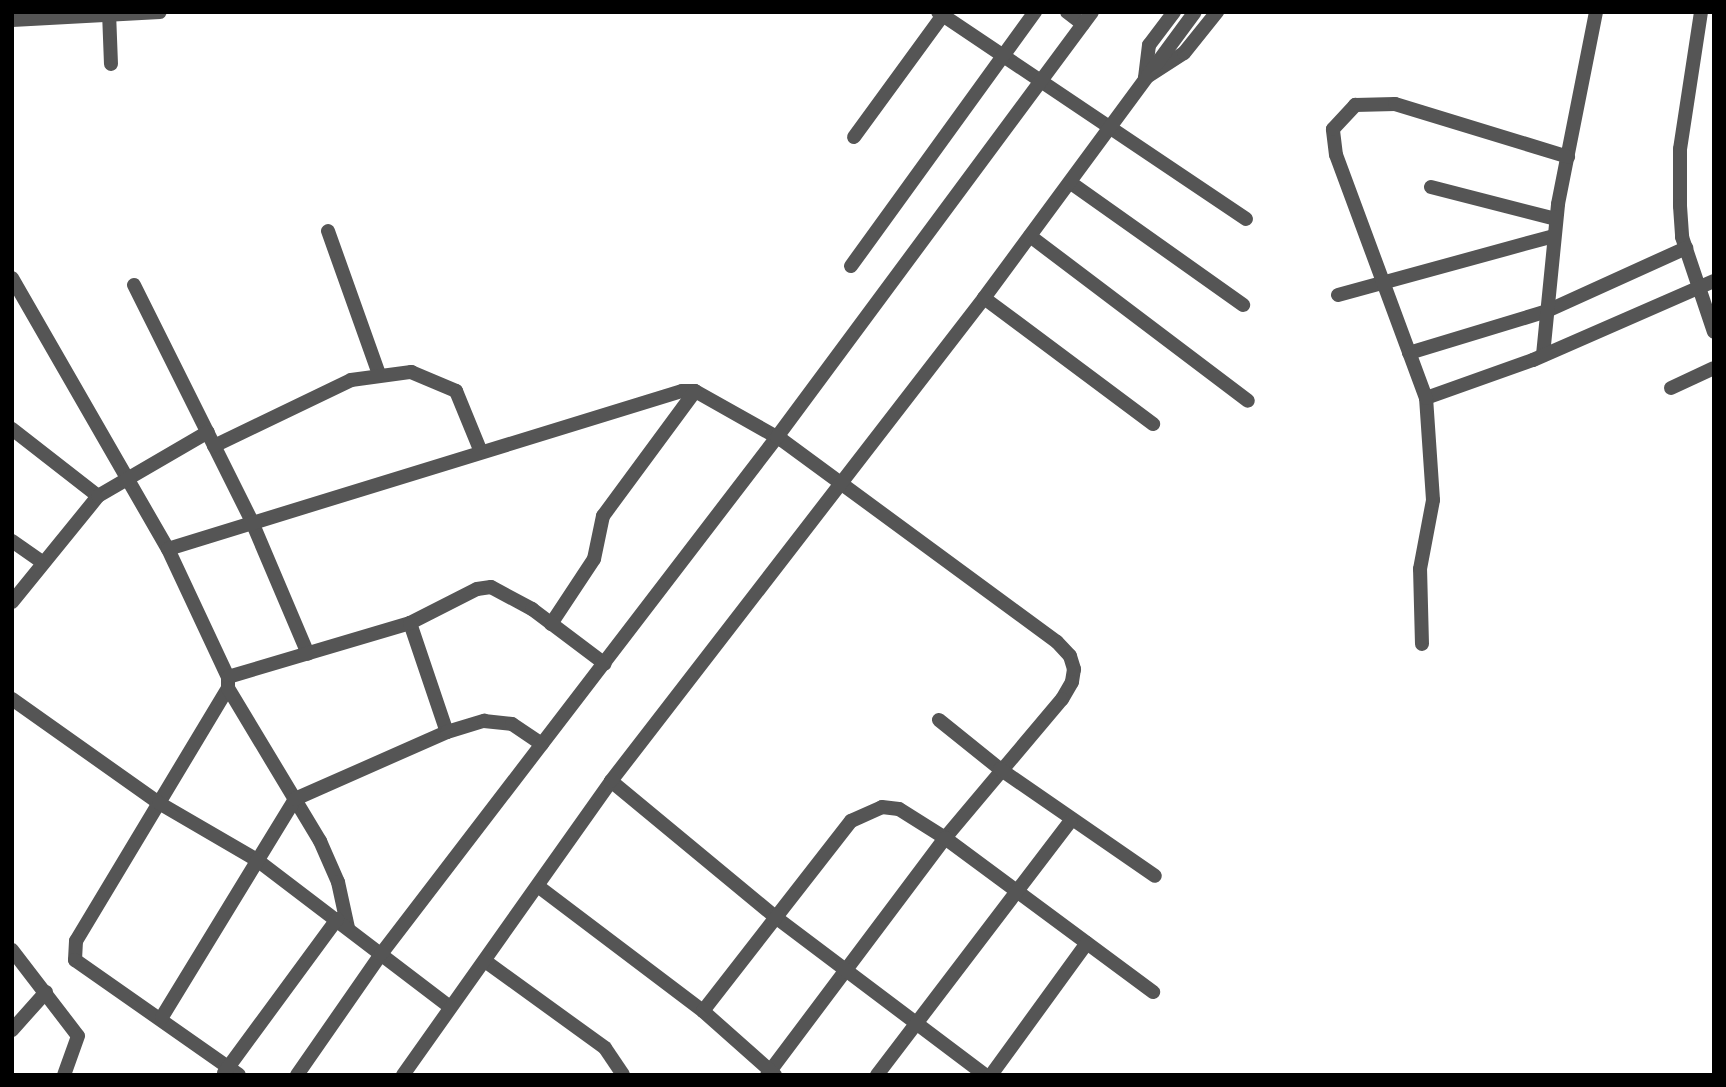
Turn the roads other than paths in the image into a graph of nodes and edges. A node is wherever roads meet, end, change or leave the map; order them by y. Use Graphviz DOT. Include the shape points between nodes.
graph roads {
  1 [pos="160,12"];
  2 [pos="1035,12"];
  3 [pos="1067,12"];
  4 [pos="1174,12"];
  5 [pos="1195,12"];
  6 [pos="1217,12"];
  7 [pos="1597,12"];
  8 [pos="1701,12"];
  9 [pos="942,13"];
  10 [pos="109,14"];
  11 [pos="36,15"];
  12 [pos="1087,18"];
  13 [pos="12,20"];
  14 [pos="1001,56"];
  15 [pos="111,64"];
  16 [pos="1144,78"];
  17 [pos="1042,85"];
  18 [pos="1108,127"];
  19 [pos="854,137"];
  20 [pos="1568,157"];
  21 [pos="1071,183"];
  22 [pos="1431,187"];
  23 [pos="1246,219"];
  24 [pos="1556,219"];
  25 [pos="328,231"];
  26 [pos="1030,236"];
  27 [pos="1553,236"];
  28 [pos="1685,248"];
  29 [pos="851,266"];
  30 [pos="12,278"];
  31 [pos="1381,281"];
  32 [pos="1714,282"];
  33 [pos="134,285"];
  34 [pos="1698,290"];
  35 [pos="1338,295"];
  36 [pos="984,298"];
  37 [pos="1243,305"];
  38 [pos="1547,311"];
  39 [pos="1714,332"];
  40 [pos="1409,353"];
  41 [pos="1543,355"];
  42 [pos="1714,368"];
  43 [pos="379,374"];
  44 [pos="1671,388"];
  45 [pos="695,391"];
  46 [pos="1426,398"];
  47 [pos="1248,401"];
  48 [pos="1153,424"];
  49 [pos="12,429"];
  50 [pos="211,439"];
  51 [pos="779,439"];
  52 [pos="481,452"];
  53 [pos="127,476"];
  54 [pos="839,486"];
  55 [pos="98,496"];
  56 [pos="252,522"];
  57 [pos="12,541"];
  58 [pos="168,549"];
  59 [pos="43,563"];
  60 [pos="12,602"];
  61 [pos="410,624"];
  62 [pos="551,624"];
  63 [pos="1422,644"];
  64 [pos="308,654"];
  65 [pos="605,664"];
  66 [pos="228,683"];
  67 [pos="12,699"];
  68 [pos="939,719"];
  69 [pos="447,732"];
  70 [pos="542,744"];
  71 [pos="1000,769"];
  72 [pos="611,781"];
  73 [pos="295,799"];
  74 [pos="159,803"];
  75 [pos="1071,820"];
  76 [pos="945,838"];
  77 [pos="257,860"];
  78 [pos="1155,876"];
  79 [pos="539,887"];
  80 [pos="1019,893"];
  81 [pos="778,919"];
  82 [pos="342,924"];
  83 [pos="1087,943"];
  84 [pos="12,950"];
  85 [pos="380,954"];
  86 [pos="485,961"];
  87 [pos="846,971"];
  88 [pos="46,992"];
  89 [pos="1153,992"];
  90 [pos="450,1007"];
  91 [pos="703,1011"];
  92 [pos="162,1017"];
  93 [pos="913,1022"];
  94 [pos="12,1030"];
  95 [pos="230,1072"];
  96 [pos="771,1073"];
  97 [pos="64,1075"];
  98 [pos="297,1075"];
  99 [pos="403,1075"];
  100 [pos="623,1075"];
  101 [pos="877,1075"];
  102 [pos="985,1075"];
  103 [pos="991,1075"];
  1 -- 10 [label="street"];
  2 -- 14 [label="street"];
  3 -- 12 [label="street"];
  4 -- 16 [label="street" via="1149,45"];
  5 -- 16 [label="street"];
  6 -- 16 [label="street" via="1184,53"];
  7 -- 20 [label="street"];
  8 -- 28 [label="street" via="1680,149"];
  9 -- 14 [label="street"];
  9 -- 19 [label="street"];
  10 -- 11 [label="street"];
  10 -- 15 [label="street"];
  11 -- 13 [label="street"];
  12 -- 17 [label="street"];
  14 -- 17 [label="street"];
  14 -- 29 [label="street"];
  16 -- 18 [label="street"];
  17 -- 18 [label="street"];
  17 -- 51 [label="street"];
  18 -- 21 [label="street"];
  18 -- 23 [label="street"];
  20 -- 24 [label="street"];
  20 -- 31 [label="street" via="1395,104 1355,105 1337,122 1333,141"];
  21 -- 26 [label="street"];
  21 -- 37 [label="street"];
  22 -- 24 [label="street"];
  24 -- 27 [label="street"];
  25 -- 43 [label="street"];
  26 -- 36 [label="street"];
  26 -- 47 [label="street"];
  27 -- 31 [label="street"];
  27 -- 38 [label="street"];
  28 -- 34 [label="street"];
  28 -- 38 [label="street"];
  30 -- 53 [label="street"];
  31 -- 35 [label="street"];
  31 -- 40 [label="street"];
  32 -- 34 [label="street"];
  33 -- 50 [label="street"];
  34 -- 39 [label="street"];
  34 -- 41 [label="street"];
  36 -- 48 [label="street"];
  36 -- 54 [label="street"];
  38 -- 40 [label="street"];
  38 -- 41 [label="street"];
  40 -- 46 [label="street"];
  41 -- 46 [label="street"];
  42 -- 44 [label="street"];
  43 -- 50 [label="street" via="351,380"];
  43 -- 52 [label="street" via="411,372 456,391"];
  45 -- 51 [label="street"];
  45 -- 52 [label="street" via="682,391"];
  45 -- 62 [label="street" via="603,516 594,559"];
  46 -- 63 [label="street" via="1433,500 1420,569"];
  49 -- 55 [label="street"];
  50 -- 53 [label="street"];
  50 -- 56 [label="street"];
  51 -- 54 [label="street"];
  51 -- 65 [label="street"];
  52 -- 56 [label="street"];
  53 -- 55 [label="street"];
  53 -- 58 [label="street"];
  54 -- 71 [label="street" via="1070,656 1072,682"];
  54 -- 72 [label="street"];
  55 -- 59 [label="street"];
  56 -- 58 [label="street"];
  56 -- 64 [label="street"];
  57 -- 59 [label="street"];
  58 -- 66 [label="street"];
  59 -- 60 [label="street"];
  61 -- 62 [label="street" via="477,589 491,587"];
  61 -- 64 [label="street"];
  61 -- 69 [label="street"];
  62 -- 65 [label="street"];
  64 -- 66 [label="street"];
  65 -- 70 [label="street"];
  66 -- 73 [label="street"];
  66 -- 74 [label="street"];
  67 -- 74 [label="street"];
  68 -- 71 [label="street"];
  69 -- 70 [label="street" via="498,720"];
  69 -- 73 [label="street"];
  70 -- 85 [label="street"];
  71 -- 75 [label="street"];
  71 -- 76 [label="street"];
  72 -- 79 [label="street"];
  72 -- 81 [label="street"];
  73 -- 77 [label="street"];
  73 -- 82 [label="street" via="338,883"];
  74 -- 77 [label="street"];
  74 -- 92 [label="street" via="73,951 82,967"];
  75 -- 78 [label="street"];
  75 -- 80 [label="street"];
  76 -- 80 [label="street"];
  76 -- 81 [label="street" via="899,809 866,811 851,821"];
  76 -- 87 [label="street"];
  77 -- 82 [label="street"];
  77 -- 92 [label="street"];
  79 -- 86 [label="street"];
  79 -- 91 [label="street"];
  80 -- 83 [label="street"];
  80 -- 93 [label="street"];
  81 -- 87 [label="street"];
  81 -- 91 [label="street"];
  82 -- 85 [label="street"];
  82 -- 95 [label="street"];
  83 -- 89 [label="street"];
  83 -- 103 [label="street"];
  84 -- 88 [label="street"];
  85 -- 90 [label="street"];
  85 -- 98 [label="street"];
  86 -- 90 [label="street"];
  86 -- 100 [label="street" via="605,1048"];
  87 -- 93 [label="street"];
  87 -- 96 [label="street"];
  88 -- 94 [label="street"];
  88 -- 97 [label="street" via="78,1036"];
  90 -- 99 [label="street"];
  91 -- 96 [label="street"];
  92 -- 95 [label="street"];
  93 -- 101 [label="street"];
  93 -- 102 [label="street"];
}
